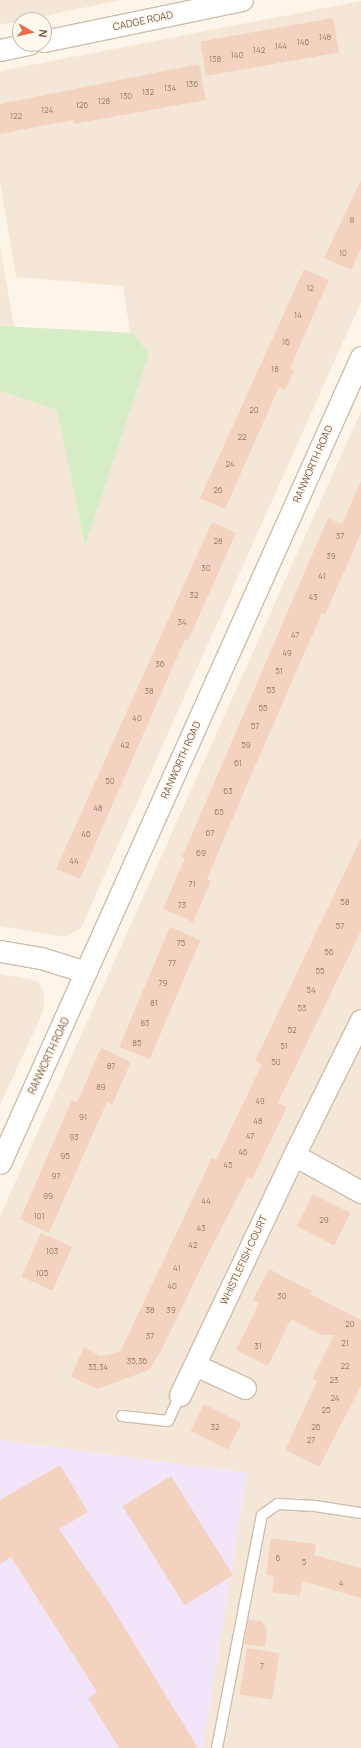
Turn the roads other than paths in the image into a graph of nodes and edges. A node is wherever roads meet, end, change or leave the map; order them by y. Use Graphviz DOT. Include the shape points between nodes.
graph roads {
  1 [pos="242,0"];
  2 [pos="52,39"];
  3 [pos="12,48"];
  4 [pos="0,50"];
  5 [pos="361,357"];
  6 [pos="0,951"];
  7 [pos="86,972"];
  8 [pos="361,1020"];
  9 [pos="294,1155"];
  10 [pos="0,1163"];
  11 [pos="361,1192"];
  12 [pos="195,1365"];
  13 [pos="245,1388"];
  14 [pos="180,1395"];
  15 [pos="122,1416"];
  16 [pos="361,1513"];
  17 [pos="217,1748"];
  1 -- 2 [label="street, CADGE ROAD"];
  3 -- 4 [label="street"];
  5 -- 7 [label="street, RANWORTH ROAD"];
  6 -- 7 [label="street" via="41,958"];
  7 -- 10 [label="street, RANWORTH ROAD"];
  8 -- 9 [label="street, WHISTLEFISH COURT"];
  9 -- 11 [label="street"];
  9 -- 12 [label="street, WHISTLEFISH COURT"];
  12 -- 13 [label="street"];
  12 -- 14 [label="street, WHISTLEFISH COURT"];
  14 -- 15 [label="lane" via="168,1421"];
  16 -- 17 [label="lane" via="315,1506 278,1504 262,1515"];
}
